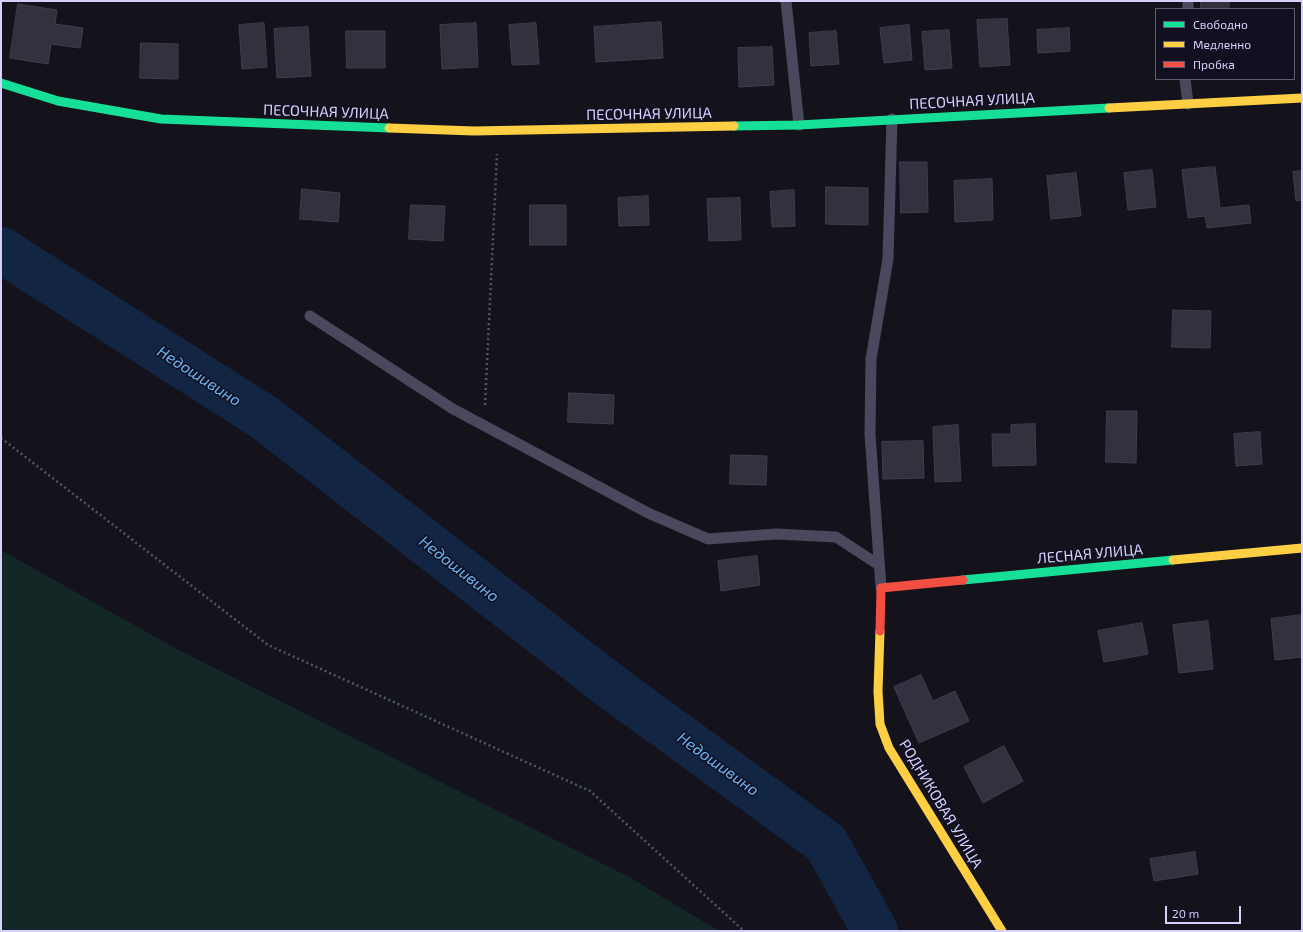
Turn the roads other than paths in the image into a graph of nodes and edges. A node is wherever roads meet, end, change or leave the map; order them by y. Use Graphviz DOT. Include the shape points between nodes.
graph roads {
  1 [pos="786,1"];
  2 [pos="1185,80"];
  3 [pos="1,83"];
  4 [pos="1302,98"];
  5 [pos="1188,104"];
  6 [pos="892,119"];
  7 [pos="799,124"];
  8 [pos="310,316"];
  9 [pos="1302,548"];
  10 [pos="879,565"];
  11 [pos="881,588"];
  12 [pos="1002,931"];
  1 -- 7 [label="lane"];
  2 -- 5 [label="lane"];
  3 -- 7 [label="street, ПЕСОЧНАЯ УЛИЦА" via="58,101 161,119 474,131"];
  4 -- 5 [label="street, ПЕСОЧНАЯ УЛИЦА"];
  5 -- 6 [label="street, ПЕСОЧНАЯ УЛИЦА"];
  6 -- 7 [label="street, ПЕСОЧНАЯ УЛИЦА"];
  6 -- 10 [label="lane" via="888,259 871,360 870,434"];
  8 -- 10 [label="lane" via="453,409 648,513 708,539 776,534 836,537"];
  9 -- 11 [label="street, ЛЕСНАЯ УЛИЦА"];
  10 -- 11 [label="lane"];
  11 -- 12 [label="street, РОДНИКОВАЯ УЛИЦА" via="878,691 880,724 889,748"];
}
